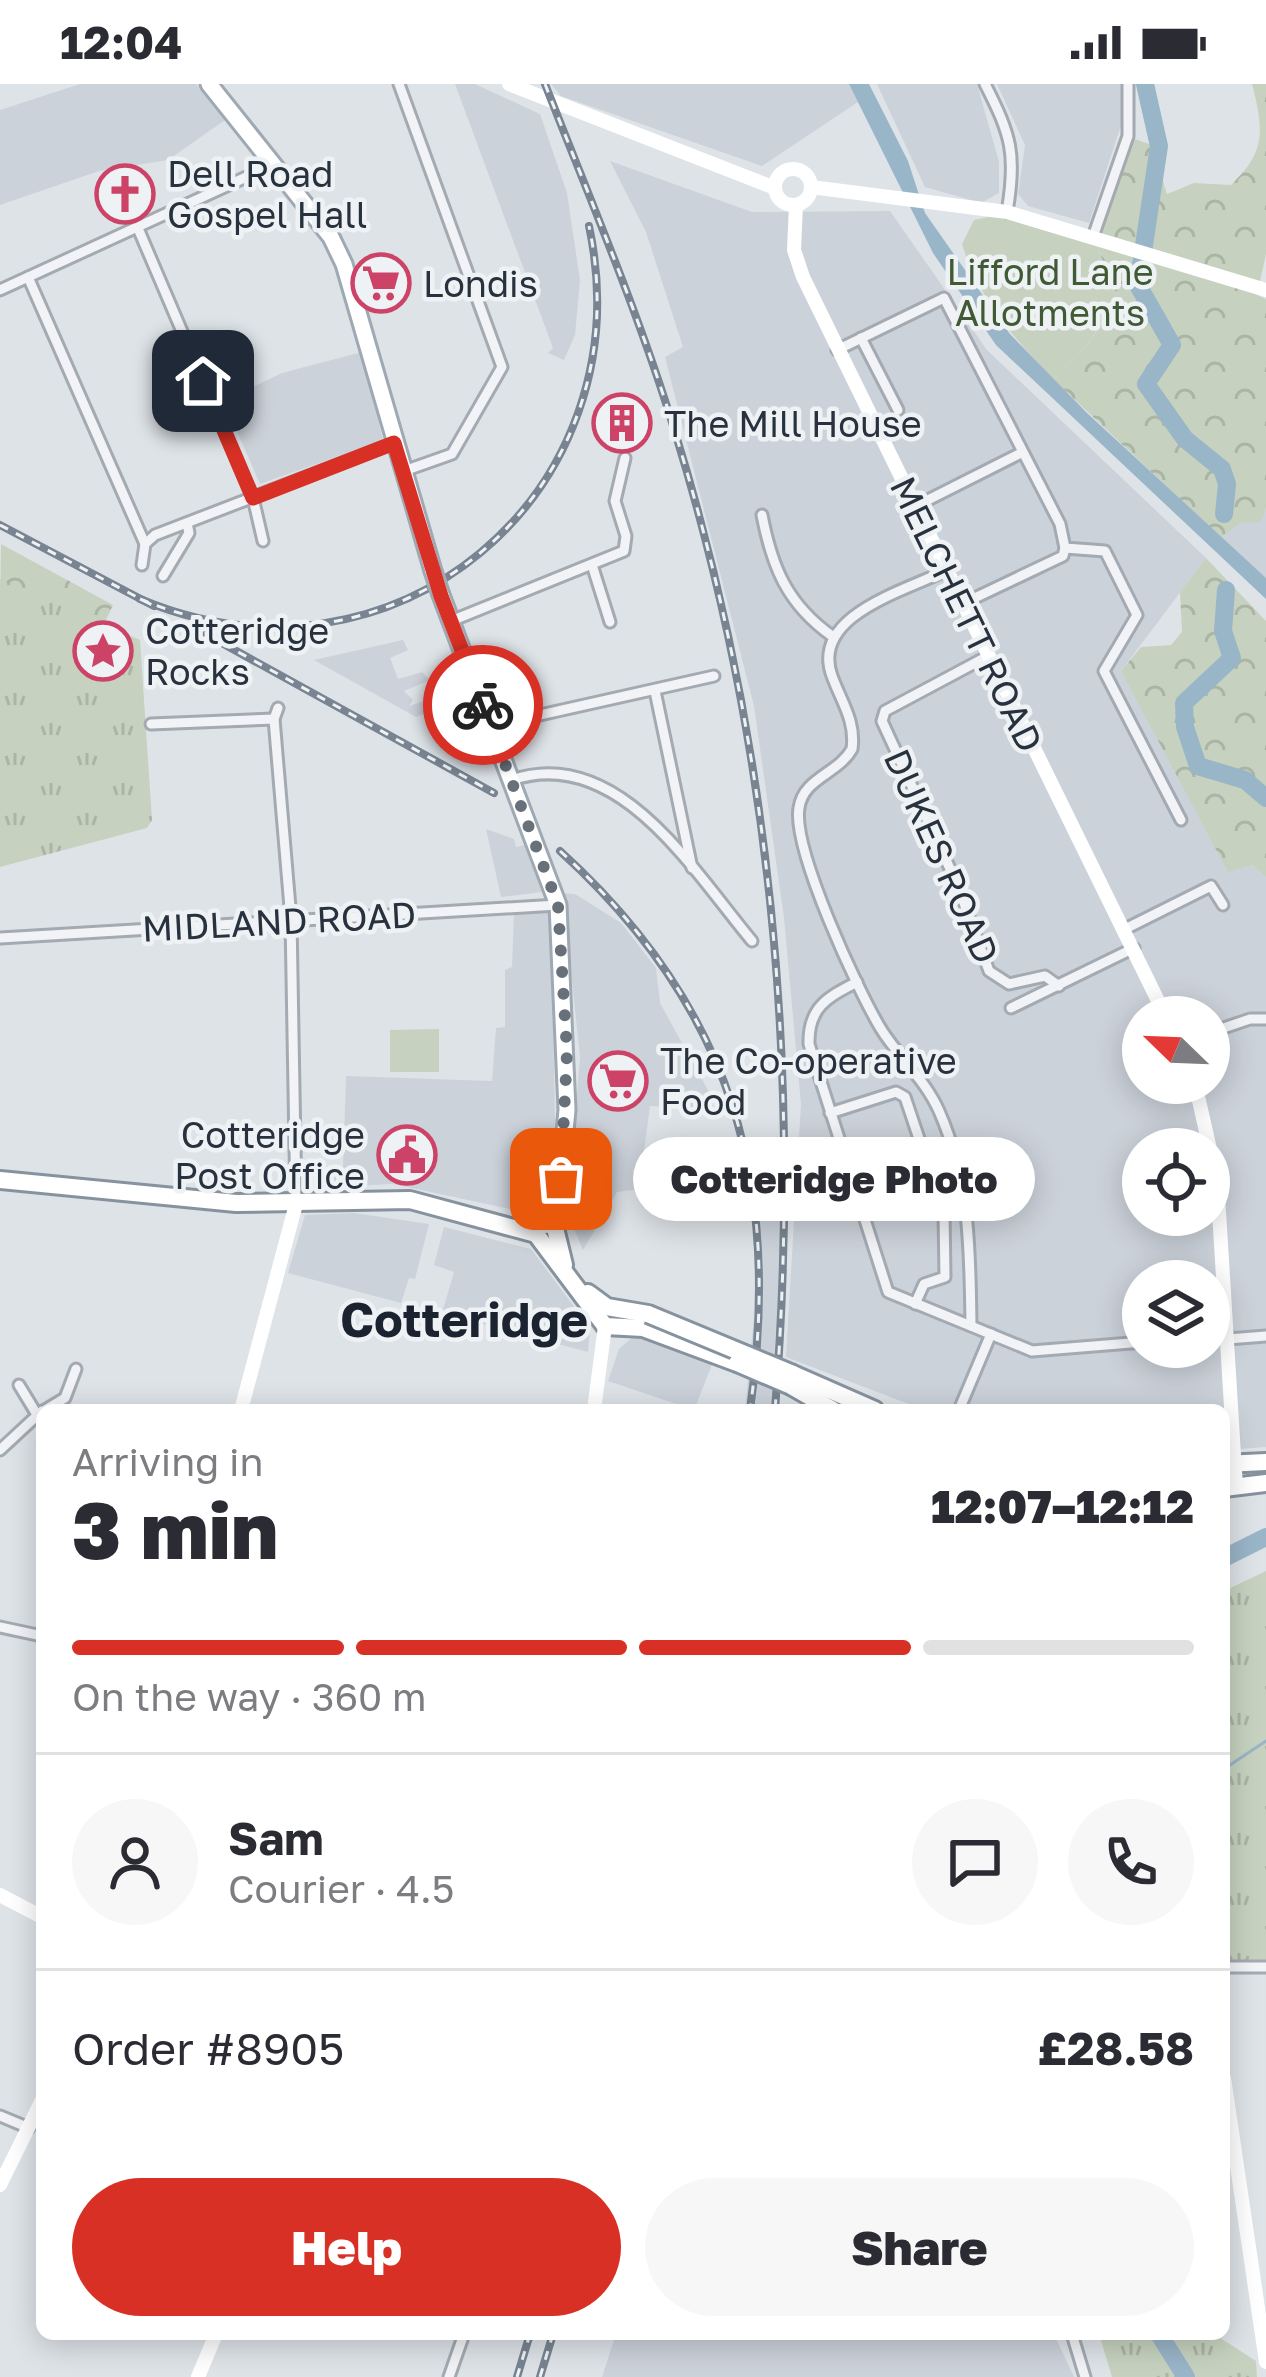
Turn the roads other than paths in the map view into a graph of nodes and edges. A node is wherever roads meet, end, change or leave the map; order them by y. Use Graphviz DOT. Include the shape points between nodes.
graph roads {
  1 [pos="209,84"];
  2 [pos="399,84"];
  3 [pos="509,84"];
  4 [pos="985,84"];
  5 [pos="1129,84"];
  6 [pos="270,166"];
  7 [pos="775,188"];
  8 [pos="811,188"];
  9 [pos="796,205"];
  10 [pos="1007,212"];
  11 [pos="137,226"];
  12 [pos="1094,234"];
  13 [pos="28,277"];
  14 [pos="0,290"];
  15 [pos="1266,290"];
  16 [pos="861,338"];
  17 [pos="837,350"];
  18 [pos="898,410"];
  19 [pos="394,443"];
  20 [pos="1021,453"];
  21 [pos="626,458"];
  22 [pos="404,471"];
  23 [pos="253,498"];
  24 [pos="914,506"];
  25 [pos="762,515"];
  26 [pos="188,523"];
  27 [pos="263,541"];
  28 [pos="145,544"];
  29 [pos="1065,548"];
  30 [pos="142,565"];
  31 [pos="593,568"];
  32 [pos="945,571"];
  33 [pos="163,576"];
  34 [pos="962,604"];
  35 [pos="451,621"];
  36 [pos="610,622"];
  37 [pos="832,635"];
  38 [pos="988,656"];
  39 [pos="714,676"];
  40 [pos="655,691"];
  41 [pos="151,724"];
  42 [pos="491,727"];
  43 [pos="512,780"];
  44 [pos="1180,820"];
  45 [pos="693,870"];
  46 [pos="558,905"];
  47 [pos="1222,905"];
  48 [pos="291,919"];
  49 [pos="1125,928"];
  50 [pos="0,938"];
  51 [pos="752,940"];
  52 [pos="1134,948"];
  53 [pos="857,982"];
  54 [pos="1059,986"];
  55 [pos="1156,996"];
  56 [pos="1011,1008"];
  57 [pos="1266,1019"];
  58 [pos="1230,1025"];
  59 [pos="1201,1104"];
  60 [pos="830,1113"];
  61 [pos="0,1180"];
  62 [pos="296,1204"];
  63 [pos="546,1230"];
  64 [pos="1222,1260"];
  65 [pos="915,1304"];
  66 [pos="607,1317"];
  67 [pos="971,1325"];
  68 [pos="991,1334"];
  69 [pos="1266,1336"];
  70 [pos="1230,1337"];
  71 [pos="1122,1344"];
  72 [pos="1228,1368"];
  73 [pos="76,1369"];
  74 [pos="795,1383"];
  75 [pos="19,1385"];
  76 [pos="54,1404"];
  77 [pos="244,1404"];
  78 [pos="595,1404"];
  79 [pos="825,1404"];
  80 [pos="857,1404"];
  81 [pos="962,1404"];
  82 [pos="1229,1404"];
  83 [pos="36,1405"];
  84 [pos="36,1415"];
  85 [pos="1,1445"];
  86 [pos="1266,1462"];
  87 [pos="1230,1463"];
  88 [pos="1266,1483"];
  89 [pos="1230,1488"];
  90 [pos="0,1627"];
  91 [pos="36,1635"];
  92 [pos="0,1895"];
  93 [pos="36,1914"];
  94 [pos="1230,1967"];
  95 [pos="1266,1967"];
  96 [pos="36,2113"];
  97 [pos="0,2116"];
  98 [pos="1230,2119"];
  99 [pos="29,2128"];
  100 [pos="0,2185"];
  101 [pos="213,2340"];
  102 [pos="462,2340"];
  103 [pos="1074,2340"];
  104 [pos="1266,2362"];
  105 [pos="198,2377"];
  106 [pos="449,2377"];
  107 [pos="1085,2377"];
  1 -- 6 [label="main road"];
  2 -- 22 [label="street" via="502,367 452,454"];
  3 -- 7 [label="street"];
  4 -- 10 [label="street" via="1015,164"];
  5 -- 12 [label="street" via="1128,136"];
  6 -- 11 [label="street"];
  6 -- 19 [label="main road" via="344,264"];
  7 -- 8 [label="street" via="793,170"];
  7 -- 9 [label="street"];
  8 -- 9 [label="street"];
  8 -- 10 [label="street"];
  9 -- 17 [label="street, MELCHETT ROAD" via="796,261"];
  10 -- 12 [label="street"];
  11 -- 13 [label="street"];
  11 -- 23 [label="street"];
  12 -- 15 [label="street"];
  13 -- 14 [label="street"];
  13 -- 28 [label="street"];
  16 -- 17 [label="street"];
  16 -- 18 [label="street"];
  16 -- 20 [label="street" via="944,298"];
  17 -- 24 [label="street, MELCHETT ROAD"];
  19 -- 22 [label="main road"];
  19 -- 23 [label="street"];
  20 -- 24 [label="street"];
  20 -- 29 [label="street"];
  21 -- 31 [label="street" via="615,501 626,547"];
  22 -- 35 [label="main road, bridge"];
  23 -- 26 [label="street"];
  23 -- 27 [label="street"];
  24 -- 32 [label="street, MELCHETT ROAD"];
  25 -- 37 [label="street" via="789,595"];
  26 -- 28 [label="street"];
  26 -- 33 [label="street"];
  28 -- 30 [label="street"];
  29 -- 34 [label="street" via="1063,556"];
  29 -- 44 [label="street" via="1105,550 1132,598 1137,615 1104,671"];
  31 -- 35 [label="street"];
  31 -- 36 [label="street"];
  32 -- 34 [label="street, MELCHETT ROAD"];
  32 -- 37 [label="street"];
  34 -- 38 [label="street, MELCHETT ROAD"];
  35 -- 42 [label="main road"];
  37 -- 53 [label="street" via="828,658 850,718 851,749 805,791 798,820"];
  38 -- 49 [label="street, MELCHETT ROAD"];
  38 -- 54 [label="street, DUKES ROAD" via="885,711 882,721 989,971 1009,984 1045,976"];
  39 -- 40 [label="street"];
  40 -- 42 [label="street"];
  40 -- 45 [label="street"];
  41 -- 48 [label="street" via="276,713"];
  42 -- 43 [label="main road"];
  43 -- 45 [label="street" via="579,775 612,789"];
  43 -- 46 [label="main road"];
  45 -- 51 [label="street"];
  46 -- 48 [label="street, MIDLAND ROAD"];
  46 -- 63 [label="main road" via="567,1052 560,1196"];
  47 -- 49 [label="street" via="1211,886"];
  48 -- 50 [label="street, MIDLAND ROAD"];
  48 -- 62 [label="street"];
  49 -- 52 [label="street, MELCHETT ROAD"];
  52 -- 54 [label="street, DUKES ROAD"];
  52 -- 55 [label="street, MELCHETT ROAD"];
  53 -- 60 [label="street" via="826,998 811,1017 809,1044"];
  53 -- 67 [label="street" via="940,1114 969,1210"];
  54 -- 56 [label="street, DUKES ROAD"];
  57 -- 58 [label="street"];
  59 -- 64 [label="street" via="1213,1144"];
  60 -- 65 [label="street" via="888,1292"];
  60 -- 65 [label="street" via="896,1092 905,1097 944,1213 945,1277 924,1284"];
  61 -- 62 [label="highway"];
  62 -- 63 [label="highway" via="388,1197"];
  62 -- 77 [label="street"];
  63 -- 66 [label="highway" via="571,1279"];
  65 -- 67 [label="street"];
  66 -- 74 [label="highway, bridge"];
  66 -- 74 [label="highway, bridge" via="648,1314 767,1363"];
  66 -- 78 [label="street"];
  67 -- 68 [label="street"];
  68 -- 71 [label="street" via="1045,1352"];
  68 -- 81 [label="street"];
  69 -- 70 [label="street"];
  72 -- 82 [label="street"];
  73 -- 76 [label="street" via="65,1398"];
  74 -- 79 [label="highway"];
  74 -- 80 [label="highway"];
  75 -- 83 [label="street"];
  84 -- 85 [label="street"];
  86 -- 87 [label="highway"];
  87 -- 89 [label="street"];
  88 -- 89 [label="highway"];
  90 -- 91 [label="street"];
  92 -- 93 [label="street"];
  94 -- 95 [label="street"];
  96 -- 99 [label="street"];
  97 -- 99 [label="street"];
  98 -- 104 [label="street"];
  99 -- 100 [label="street"];
  101 -- 105 [label="street"];
  102 -- 106 [label="street"];
  103 -- 107 [label="street"];
}
